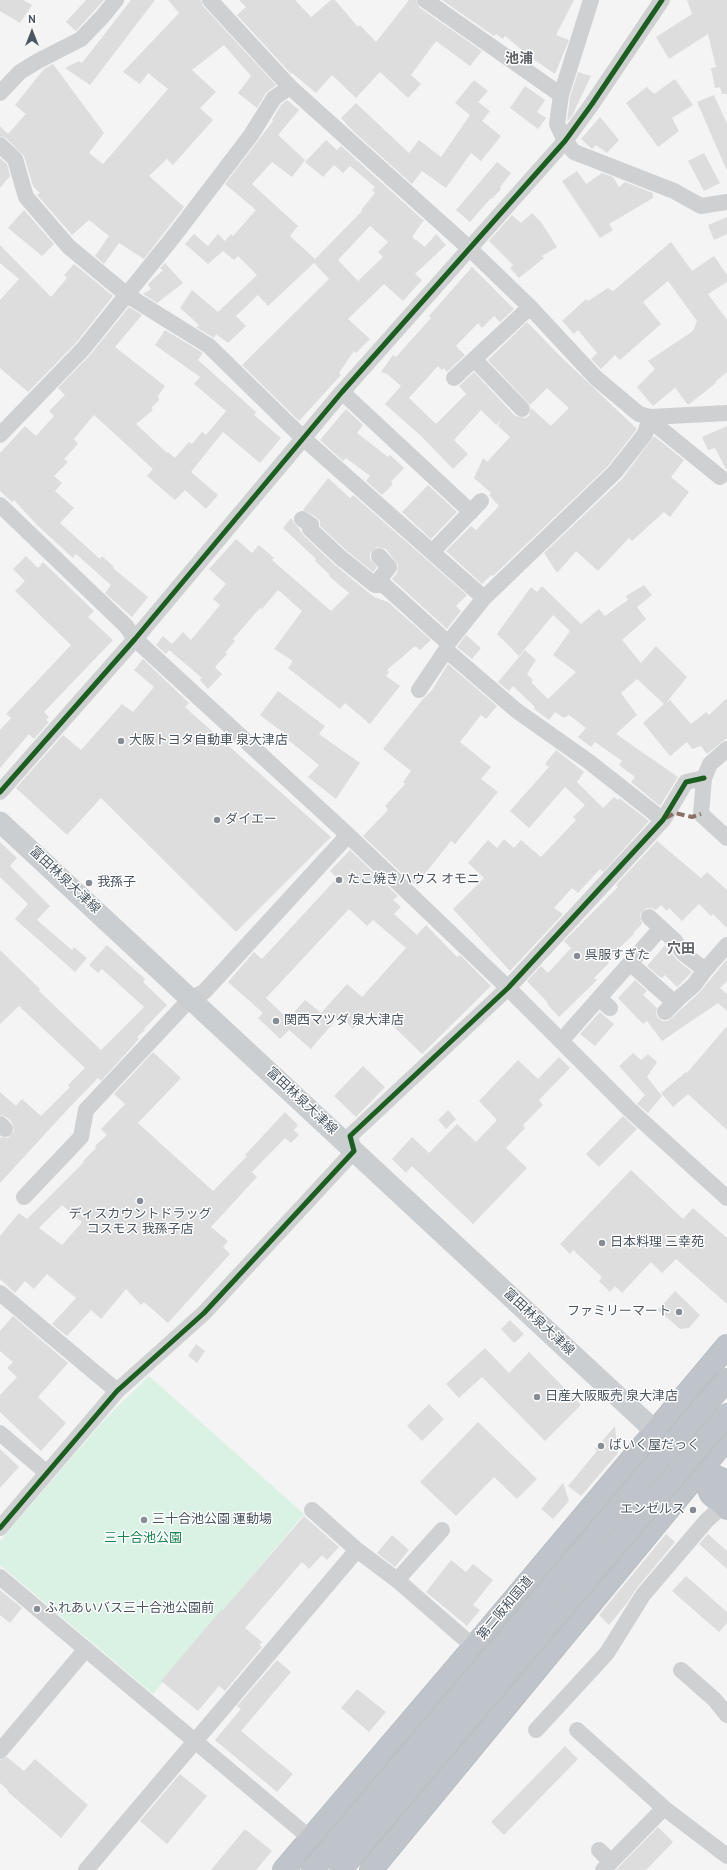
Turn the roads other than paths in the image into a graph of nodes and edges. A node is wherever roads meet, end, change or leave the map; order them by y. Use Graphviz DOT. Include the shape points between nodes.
graph roads {
  1 [pos="116,0"];
  2 [pos="210,0"];
  3 [pos="425,0"];
  4 [pos="591,0"];
  5 [pos="662,0"];
  6 [pos="290,87"];
  7 [pos="0,93"];
  8 [pos="561,95"];
  9 [pos="565,141"];
  10 [pos="0,145"];
  11 [pos="727,202"];
  12 [pos="470,249"];
  13 [pos="127,295"];
  14 [pos="530,307"];
  15 [pos="474,360"];
  16 [pos="454,378"];
  17 [pos="342,392"];
  18 [pos="522,408"];
  19 [pos="727,413"];
  20 [pos="650,417"];
  21 [pos="0,434"];
  22 [pos="303,438"];
  23 [pos="720,476"];
  24 [pos="0,504"];
  25 [pos="302,519"];
  26 [pos="432,552"];
  27 [pos="379,556"];
  28 [pos="375,585"];
  29 [pos="484,598"];
  30 [pos="135,639"];
  31 [pos="447,646"];
  32 [pos="419,690"];
  33 [pos="727,749"];
  34 [pos="704,778"];
  35 [pos="0,792"];
  36 [pos="663,820"];
  37 [pos="0,822"];
  38 [pos="348,835"];
  39 [pos="727,838"];
  40 [pos="649,917"];
  41 [pos="661,928"];
  42 [pos="726,948"];
  43 [pos="630,963"];
  44 [pos="705,970"];
  45 [pos="508,988"];
  46 [pos="668,996"];
  47 [pos="191,998"];
  48 [pos="665,1012"];
  49 [pos="561,1041"];
  50 [pos="354,1151"];
  51 [pos="24,1197"];
  52 [pos="727,1198"];
  53 [pos="0,1293"];
  54 [pos="727,1346"];
  55 [pos="727,1379"];
  56 [pos="118,1391"];
  57 [pos="727,1414"];
  58 [pos="655,1431"];
  59 [pos="0,1433"];
  60 [pos="727,1438"];
  61 [pos="700,1469"];
  62 [pos="47,1472"];
  63 [pos="727,1482"];
  64 [pos="726,1506"];
  65 [pos="312,1510"];
  66 [pos="0,1528"];
  67 [pos="442,1530"];
  68 [pos="357,1550"];
  69 [pos="0,1577"];
  70 [pos="397,1580"];
  71 [pos="474,1648"];
  72 [pos="86,1649"];
  73 [pos="681,1670"];
  74 [pos="727,1715"];
  75 [pos="536,1730"];
  76 [pos="577,1730"];
  77 [pos="195,1740"];
  78 [pos="0,1751"];
  79 [pos="664,1808"];
  80 [pos="310,1838"];
  81 [pos="598,1850"];
  82 [pos="727,1856"];
  83 [pos="607,1866"];
  84 [pos="86,1870"];
  85 [pos="284,1870"];
  86 [pos="312,1870"];
  87 [pos="340,1870"];
  88 [pos="371,1870"];
  1 -- 7 [label="street" via="81,39 20,72"];
  2 -- 6 [label="street"];
  3 -- 8 [label="street"];
  4 -- 8 [label="street"];
  5 -- 9 [label="street"];
  6 -- 12 [label="street"];
  6 -- 13 [label="street" via="274,98 246,141"];
  8 -- 9 [label="street" via="557,124"];
  9 -- 11 [label="street" via="574,152 674,191 701,206"];
  9 -- 12 [label="street"];
  10 -- 13 [label="street" via="15,159 26,197 69,247"];
  12 -- 14 [label="street"];
  12 -- 17 [label="street"];
  13 -- 21 [label="street" via="83,349"];
  13 -- 22 [label="street" via="209,346"];
  14 -- 15 [label="street"];
  14 -- 20 [label="street" via="596,378 639,414"];
  15 -- 16 [label="street"];
  15 -- 18 [label="street"];
  17 -- 22 [label="street"];
  17 -- 26 [label="street" via="396,432 476,506"];
  19 -- 20 [label="street"];
  20 -- 23 [label="street" via="656,426"];
  20 -- 29 [label="street" via="645,434 615,472"];
  22 -- 26 [label="street"];
  22 -- 30 [label="street"];
  24 -- 30 [label="street" via="126,626"];
  25 -- 28 [label="street" via="336,553"];
  26 -- 29 [label="street"];
  27 -- 28 [label="street" via="389,567"];
  28 -- 31 [label="street" via="384,585"];
  29 -- 31 [label="street"];
  30 -- 35 [label="street"];
  30 -- 38 [label="street"];
  31 -- 32 [label="street"];
  31 -- 36 [label="street" via="517,711 588,761"];
  33 -- 34 [label="street" via="710,764"];
  34 -- 36 [label="street" via="686,782"];
  34 -- 39 [label="street" via="701,814"];
  36 -- 45 [label="street"];
  37 -- 47 [label="main road, 富田林泉大津線"];
  38 -- 45 [label="street"];
  38 -- 47 [label="street" via="204,992"];
  40 -- 41 [label="street"];
  41 -- 43 [label="street"];
  41 -- 44 [label="street" via="676,940 683,953"];
  42 -- 44 [label="street"];
  43 -- 46 [label="street"];
  43 -- 49 [label="street" via="604,1003"];
  44 -- 48 [label="street" via="694,985"];
  45 -- 49 [label="street"];
  45 -- 50 [label="street" via="350,1136"];
  47 -- 50 [label="main road, 富田林泉大津線"];
  47 -- 51 [label="street" via="86,1110 81,1137"];
  49 -- 52 [label="street" via="629,1109"];
  50 -- 56 [label="street" via="204,1313"];
  50 -- 58 [label="main road, 富田林泉大津線"];
  53 -- 56 [label="street"];
  54 -- 58 [label="highway, 第二阪和国道"];
  55 -- 86 [label="highway, 第二阪和国道, bridge"];
  56 -- 62 [label="street"];
  57 -- 87 [label="highway, bridge"];
  58 -- 61 [label="highway"];
  58 -- 71 [label="highway, 第二阪和国道"];
  59 -- 62 [label="street"];
  60 -- 61 [label="highway"];
  61 -- 63 [label="highway"];
  61 -- 64 [label="highway" via="711,1494"];
  61 -- 88 [label="highway"];
  62 -- 66 [label="street"];
  64 -- 75 [label="street" via="707,1520 643,1595 607,1653"];
  65 -- 68 [label="street"];
  67 -- 70 [label="street"];
  68 -- 70 [label="street"];
  68 -- 77 [label="street"];
  69 -- 72 [label="street"];
  70 -- 71 [label="street"];
  71 -- 80 [label="highway, 第二阪和国道"];
  72 -- 77 [label="street"];
  72 -- 78 [label="street"];
  73 -- 74 [label="street" via="715,1700"];
  76 -- 79 [label="street"];
  77 -- 80 [label="street"];
  77 -- 84 [label="street"];
  79 -- 82 [label="street"];
  79 -- 83 [label="street"];
  80 -- 85 [label="highway, 第二阪和国道"];
  81 -- 83 [label="street"];
}
